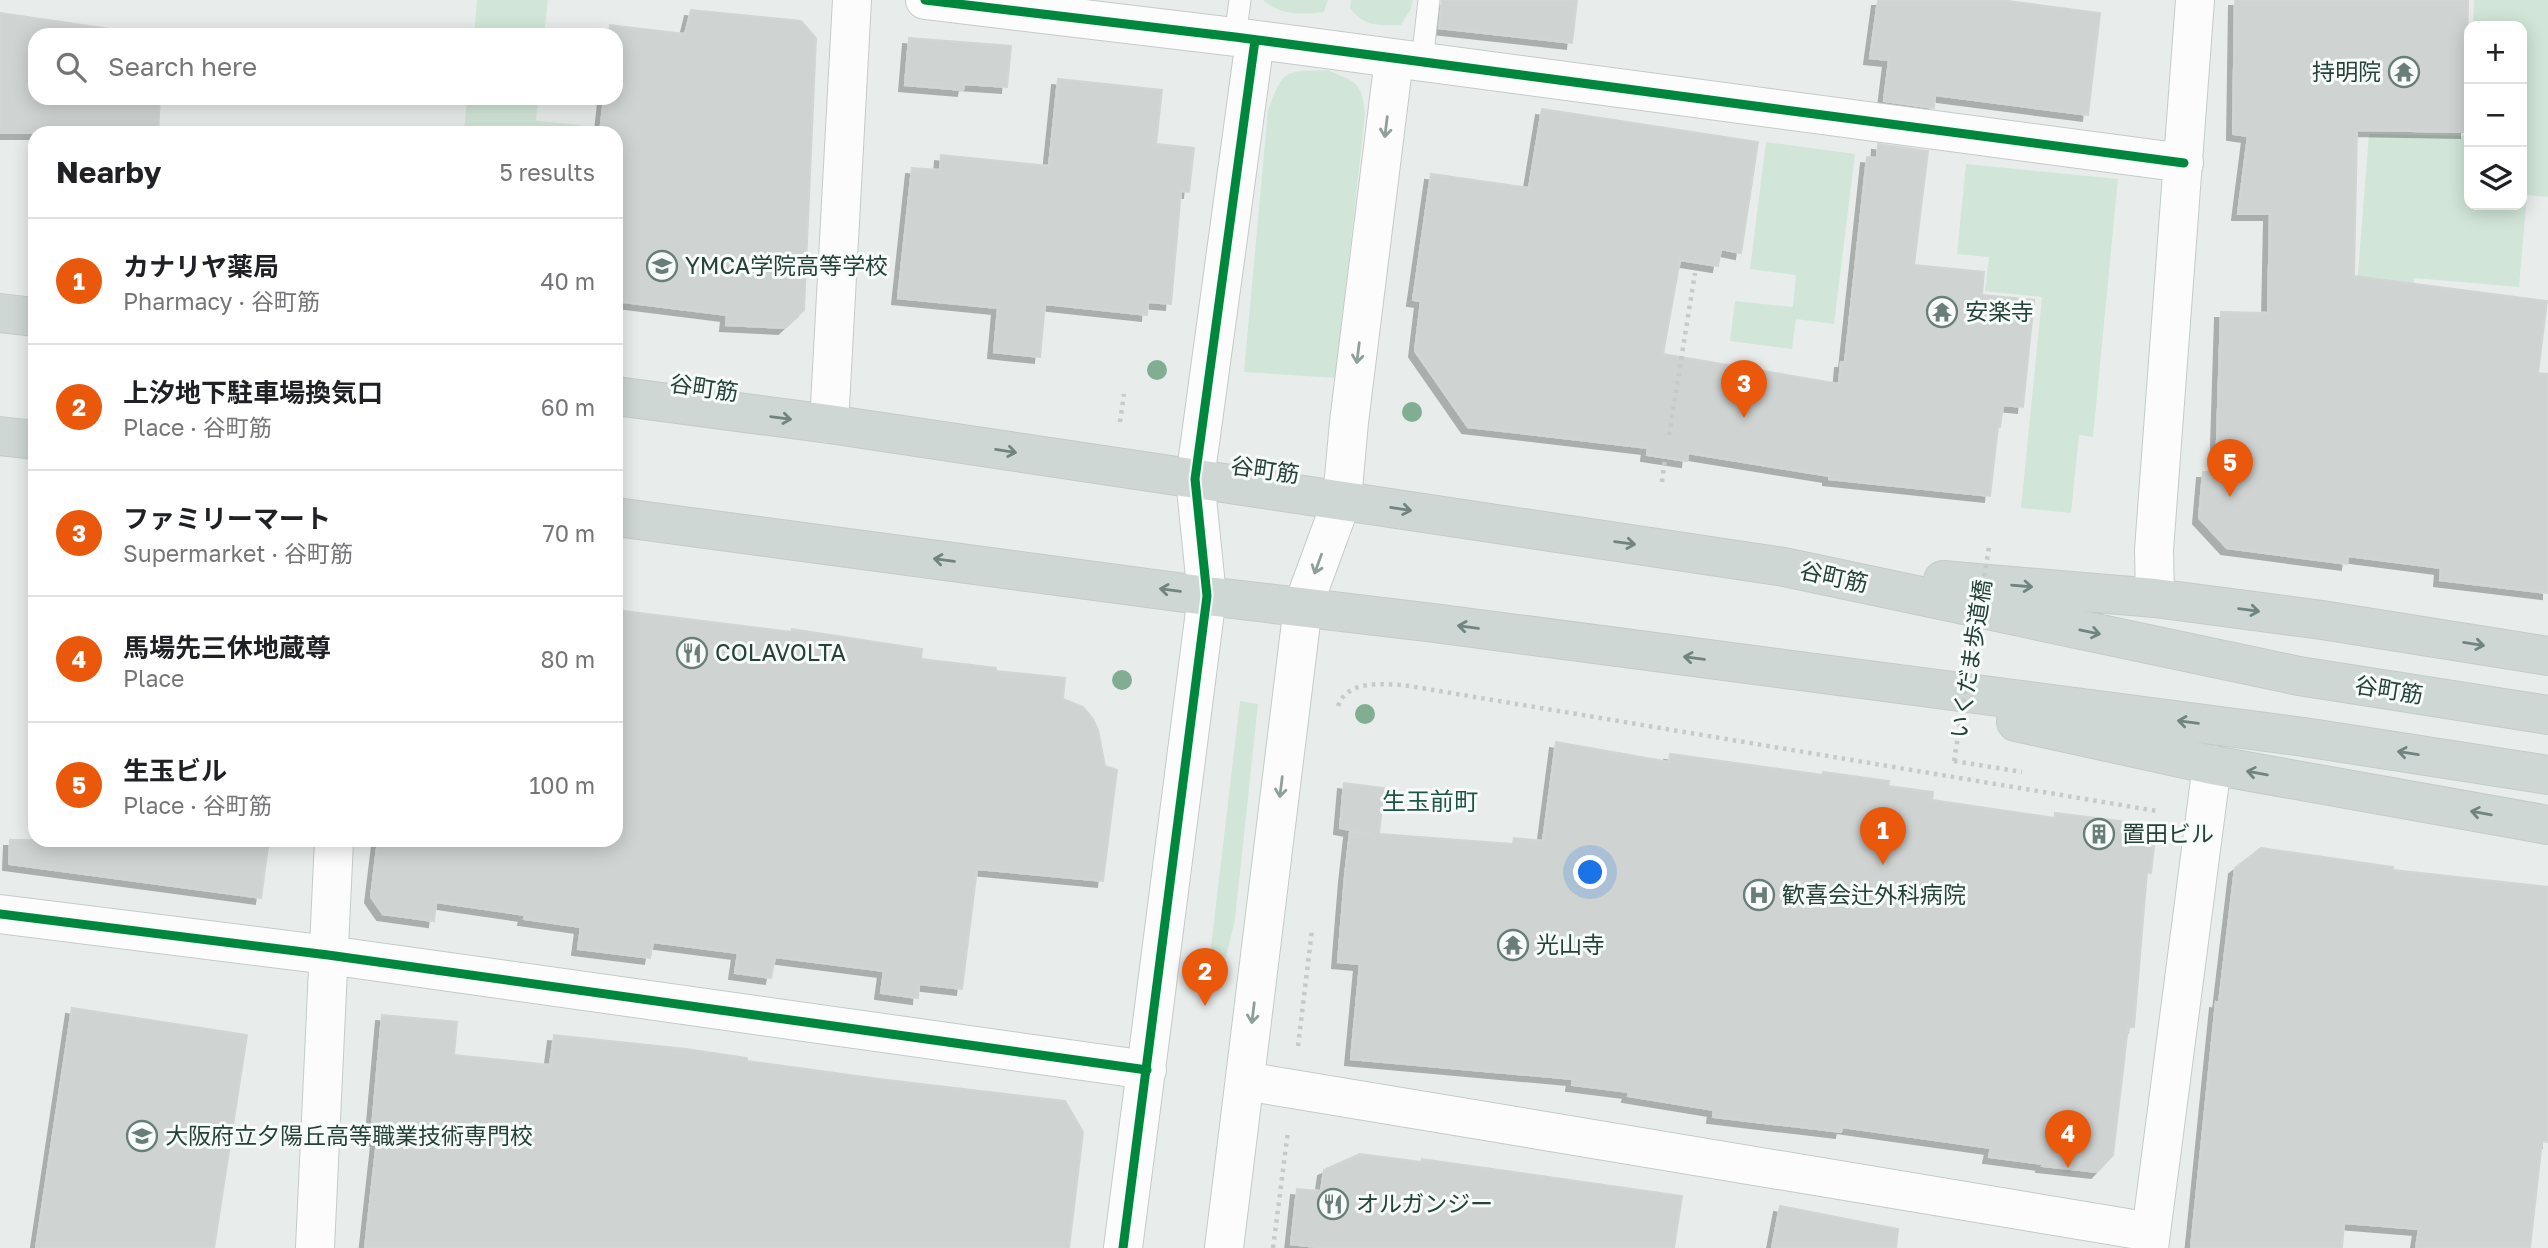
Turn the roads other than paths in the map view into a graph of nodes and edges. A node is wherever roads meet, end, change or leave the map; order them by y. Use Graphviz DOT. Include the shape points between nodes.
graph roads {
  1 [pos="852,0"];
  2 [pos="925,0"];
  3 [pos="1240,0"];
  4 [pos="1429,0"];
  5 [pos="2195,0"];
  6 [pos="1245,39"];
  7 [pos="1408,60"];
  8 [pos="2184,163"];
  9 [pos="0,313"];
  10 [pos="28,316"];
  11 [pos="623,397"];
  12 [pos="829,424"];
  13 [pos="0,436"];
  14 [pos="28,439"];
  15 [pos="1195,479"];
  16 [pos="1342,500"];
  17 [pos="623,518"];
  18 [pos="1784,567"];
  19 [pos="1207,596"];
  20 [pos="2155,598"];
  21 [pos="1303,606"];
  22 [pos="2548,656"];
  23 [pos="1761,667"];
  24 [pos="2548,715"];
  25 [pos="2212,765"];
  26 [pos="2548,775"];
  27 [pos="2548,825"];
  28 [pos="334,847"];
  29 [pos="0,914"];
  30 [pos="328,956"];
  31 [pos="1147,1070"];
  32 [pos="1245,1081"];
  33 [pos="2150,1240"];
  34 [pos="315,1248"];
  35 [pos="1123,1248"];
  36 [pos="1224,1248"];
  1 -- 12 [label="street"];
  2 -- 6 [label="street"];
  3 -- 6 [label="lane"];
  4 -- 7 [label="lane"];
  5 -- 8 [label="street"];
  6 -- 7 [label="street"];
  6 -- 15 [label="street"];
  7 -- 8 [label="street"];
  7 -- 16 [label="street, one-way"];
  8 -- 20 [label="street" via="2154,550"];
  9 -- 10 [label="main road"];
  11 -- 12 [label="main road, 谷町筋, one-way"];
  12 -- 15 [label="main road, 谷町筋, one-way"];
  13 -- 14 [label="main road"];
  15 -- 16 [label="main road, 谷町筋"];
  15 -- 19 [label="street"];
  16 -- 18 [label="main road, 谷町筋, one-way"];
  16 -- 21 [label="street, one-way"];
  19 -- 17 [label="main road, one-way"];
  18 -- 20 [label="main road, one-way"];
  18 -- 24 [label="main road, 谷町筋, one-way" via="2299,676"];
  19 -- 21 [label="main road"];
  19 -- 31 [label="street"];
  20 -- 22 [label="main road, one-way"];
  23 -- 21 [label="main road, one-way"];
  21 -- 32 [label="street, one-way"];
  23 -- 25 [label="main road"];
  26 -- 23 [label="main road, one-way" via="2304,737"];
  27 -- 25 [label="main road, one-way"];
  25 -- 33 [label="street"];
  28 -- 30 [label="street"];
  29 -- 30 [label="street"];
  30 -- 31 [label="street"];
  30 -- 34 [label="street"];
  31 -- 35 [label="street"];
  32 -- 33 [label="street"];
  32 -- 36 [label="street"];
}
